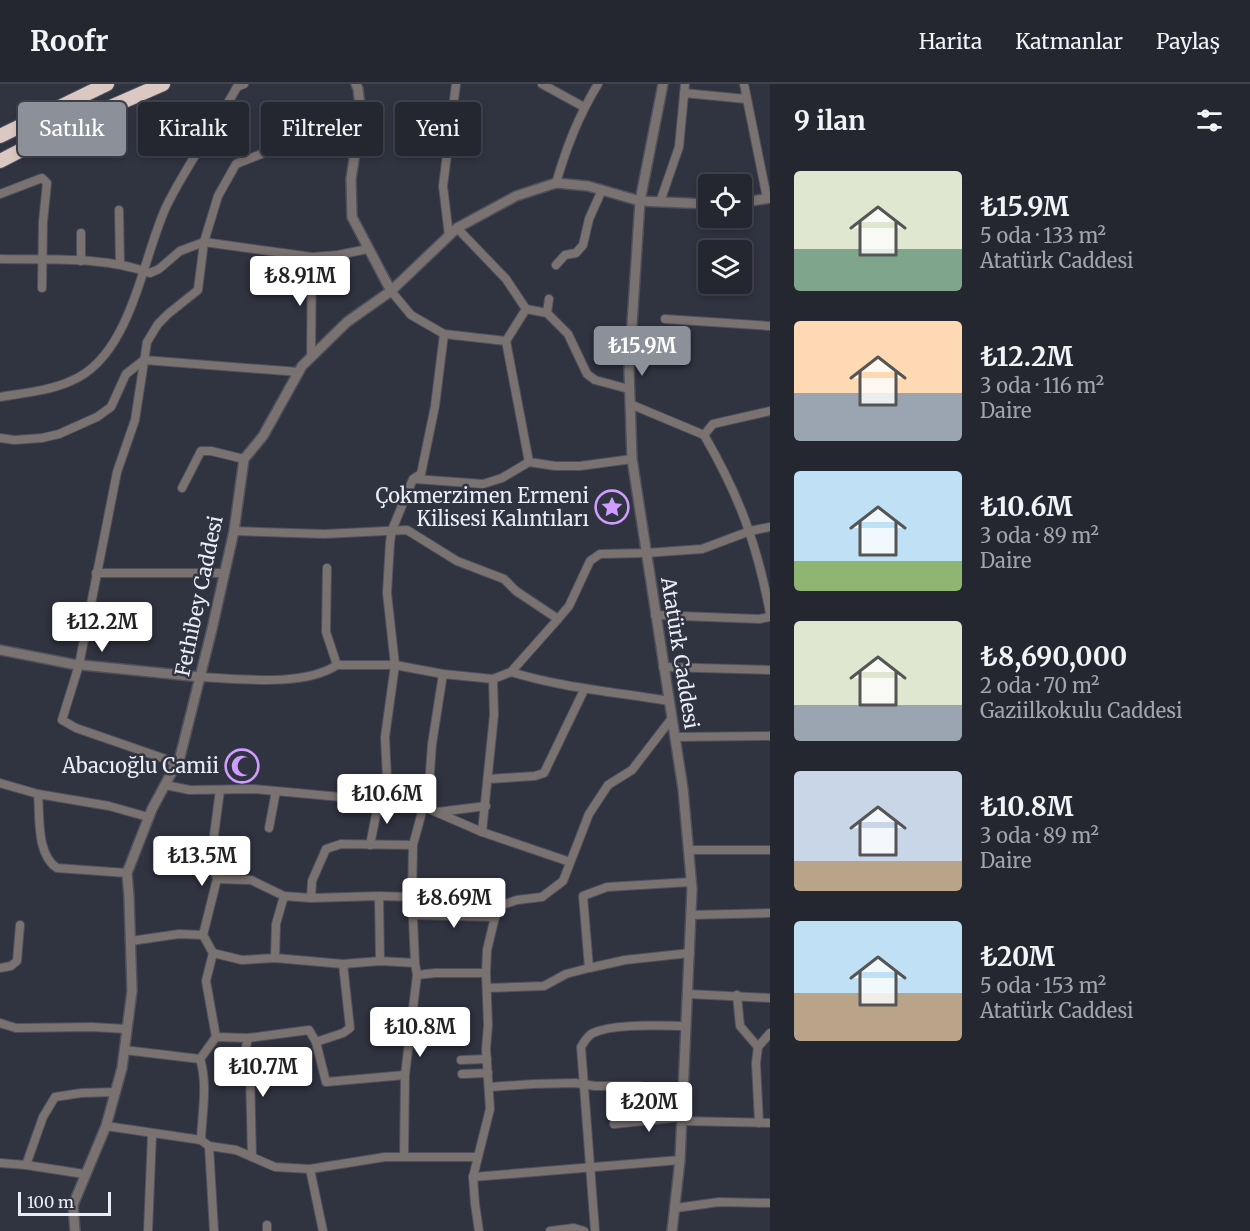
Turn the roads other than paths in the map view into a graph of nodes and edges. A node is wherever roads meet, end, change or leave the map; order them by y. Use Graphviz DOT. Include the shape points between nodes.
graph roads {
  1 [pos="107,84"];
  2 [pos="163,84"];
  3 [pos="244,84"];
  4 [pos="356,84"];
  5 [pos="456,84"];
  6 [pos="542,84"];
  7 [pos="598,84"];
  8 [pos="663,84"];
  9 [pos="685,84"];
  10 [pos="744,84"];
  11 [pos="684,93"];
  12 [pos="746,99"];
  13 [pos="360,102"];
  14 [pos="584,106"];
  15 [pos="0,136"];
  16 [pos="261,154"];
  17 [pos="355,156"];
  18 [pos="0,161"];
  19 [pos="556,183"];
  20 [pos="602,190"];
  21 [pos="0,194"];
  22 [pos="769,198"];
  23 [pos="640,201"];
  24 [pos="752,201"];
  25 [pos="660,202"];
  26 [pos="698,204"];
  27 [pos="119,210"];
  28 [pos="457,228"];
  29 [pos="81,233"];
  30 [pos="449,236"];
  31 [pos="204,242"];
  32 [pos="368,249"];
  33 [pos="312,257"];
  34 [pos="0,260"];
  35 [pos="44,261"];
  36 [pos="81,261"];
  37 [pos="120,264"];
  38 [pos="556,265"];
  39 [pos="144,271"];
  40 [pos="42,288"];
  41 [pos="391,291"];
  42 [pos="549,299"];
  43 [pos="526,309"];
  44 [pos="547,313"];
  45 [pos="665,319"];
  46 [pos="770,326"];
  47 [pos="444,334"];
  48 [pos="506,341"];
  49 [pos="311,357"];
  50 [pos="144,360"];
  51 [pos="299,372"];
  52 [pos="629,389"];
  53 [pos="0,397"];
  54 [pos="630,404"];
  55 [pos="770,411"];
  56 [pos="704,435"];
  57 [pos="0,438"];
  58 [pos="244,459"];
  59 [pos="632,459"];
  60 [pos="530,462"];
  61 [pos="414,478"];
  62 [pos="182,488"];
  63 [pos="770,527"];
  64 [pos="392,530"];
  65 [pos="234,531"];
  66 [pos="750,531"];
  67 [pos="646,553"];
  68 [pos="327,568"];
  69 [pos="96,573"];
  70 [pos="224,573"];
  71 [pos="655,615"];
  72 [pos="770,615"];
  73 [pos="558,619"];
  74 [pos="0,650"];
  75 [pos="79,665"];
  76 [pos="337,665"];
  77 [pos="394,665"];
  78 [pos="663,667"];
  79 [pos="770,670"];
  80 [pos="511,672"];
  81 [pos="443,674"];
  82 [pos="201,677"];
  83 [pos="493,679"];
  84 [pos="584,690"];
  85 [pos="669,701"];
  86 [pos="672,718"];
  87 [pos="770,736"];
  88 [pos="676,737"];
  89 [pos="177,763"];
  90 [pos="489,778"];
  91 [pos="0,783"];
  92 [pos="165,785"];
  93 [pos="220,790"];
  94 [pos="276,791"];
  95 [pos="38,794"];
  96 [pos="388,799"];
  97 [pos="379,800"];
  98 [pos="422,806"];
  99 [pos="486,806"];
  100 [pos="437,812"];
  101 [pos="148,817"];
  102 [pos="269,828"];
  103 [pos="482,832"];
  104 [pos="370,845"];
  105 [pos="413,846"];
  106 [pos="688,850"];
  107 [pos="770,850"];
  108 [pos="570,862"];
  109 [pos="127,873"];
  110 [pos="217,879"];
  111 [pos="691,882"];
  112 [pos="284,896"];
  113 [pos="379,896"];
  114 [pos="412,897"];
  115 [pos="311,898"];
  116 [pos="770,913"];
  117 [pos="413,915"];
  118 [pos="691,915"];
  119 [pos="495,917"];
  120 [pos="20,926"];
  121 [pos="203,935"];
  122 [pos="131,941"];
  123 [pos="213,953"];
  124 [pos="690,953"];
  125 [pos="275,958"];
  126 [pos="380,961"];
  127 [pos="415,963"];
  128 [pos="343,964"];
  129 [pos="0,968"];
  130 [pos="589,968"];
  131 [pos="486,973"];
  132 [pos="417,975"];
  133 [pos="487,988"];
  134 [pos="688,994"];
  135 [pos="737,995"];
  136 [pos="770,998"];
  137 [pos="0,1023"];
  138 [pos="686,1026"];
  139 [pos="127,1029"];
  140 [pos="770,1033"];
  141 [pos="216,1037"];
  142 [pos="248,1038"];
  143 [pos="316,1042"];
  144 [pos="758,1047"];
  145 [pos="124,1050"];
  146 [pos="200,1059"];
  147 [pos="487,1059"];
  148 [pos="461,1060"];
  149 [pos="488,1073"];
  150 [pos="462,1074"];
  151 [pos="405,1075"];
  152 [pos="584,1085"];
  153 [pos="490,1088"];
  154 [pos="116,1092"];
  155 [pos="682,1106"];
  156 [pos="682,1119"];
  157 [pos="759,1123"];
  158 [pos="770,1123"];
  159 [pos="614,1124"];
  160 [pos="106,1126"];
  161 [pos="152,1134"];
  162 [pos="201,1140"];
  163 [pos="209,1146"];
  164 [pos="404,1156"];
  165 [pos="252,1157"];
  166 [pos="477,1157"];
  167 [pos="680,1160"];
  168 [pos="0,1163"];
  169 [pos="26,1164"];
  170 [pos="310,1169"];
  171 [pos="589,1169"];
  172 [pos="84,1174"];
  173 [pos="473,1177"];
  174 [pos="770,1203"];
  175 [pos="676,1208"];
  176 [pos="75,1231"];
  177 [pos="148,1231"];
  178 [pos="214,1231"];
  179 [pos="323,1231"];
  180 [pos="479,1231"];
  181 [pos="550,1231"];
  182 [pos="584,1231"];
  183 [pos="595,1231"];
  184 [pos="672,1231"];
  1 -- 15 [label="highway"];
  2 -- 18 [label="highway"];
  3 -- 39 [label="street" via="237,87 167,206"];
  4 -- 13 [label="street"];
  5 -- 30 [label="street" via="443,186"];
  6 -- 14 [label="street"];
  7 -- 14 [label="street"];
  8 -- 23 [label="street, Atatürk Caddesi"];
  9 -- 11 [label="street"];
  10 -- 12 [label="street"];
  11 -- 12 [label="street"];
  11 -- 25 [label="street" via="679,147"];
  12 -- 22 [label="street"];
  14 -- 19 [label="street" via="568,141"];
  16 -- 31 [label="street" via="236,164 218,196"];
  17 -- 32 [label="street" via="352,217"];
  19 -- 20 [label="street"];
  19 -- 28 [label="street" via="516,196"];
  20 -- 23 [label="street"];
  20 -- 38 [label="street" via="583,245"];
  21 -- 35 [label="street" via="42,177 47,183"];
  22 -- 24 [label="street"];
  23 -- 25 [label="street"];
  23 -- 52 [label="street, Atatürk Caddesi"];
  25 -- 26 [label="street"];
  27 -- 37 [label="street"];
  28 -- 30 [label="street"];
  28 -- 43 [label="street" via="506,279"];
  29 -- 36 [label="street"];
  30 -- 41 [label="street"];
  31 -- 33 [label="street"];
  31 -- 39 [label="street" via="180,251 159,269"];
  31 -- 50 [label="street" via="198,290 158,324 147,342"];
  32 -- 33 [label="street"];
  32 -- 41 [label="street"];
  33 -- 49 [label="street"];
  34 -- 35 [label="street"];
  35 -- 36 [label="street"];
  35 -- 40 [label="street"];
  36 -- 37 [label="street"];
  37 -- 39 [label="street"];
  39 -- 53 [label="street" via="116,339 86,373 56,387"];
  41 -- 47 [label="street" via="411,315"];
  41 -- 49 [label="street" via="347,322"];
  42 -- 44 [label="street"];
  43 -- 44 [label="street"];
  43 -- 48 [label="street"];
  44 -- 52 [label="street" via="568,334 587,374"];
  45 -- 46 [label="street"];
  47 -- 48 [label="street"];
  47 -- 61 [label="street" via="421,474"];
  48 -- 60 [label="street"];
  49 -- 51 [label="street"];
  50 -- 51 [label="street"];
  50 -- 57 [label="street" via="126,374 111,407 97,417 42,438"];
  50 -- 69 [label="street" via="135,420 117,472"];
  51 -- 58 [label="street" via="263,436"];
  52 -- 54 [label="street, Atatürk Caddesi"];
  54 -- 56 [label="street"];
  54 -- 59 [label="street, Atatürk Caddesi"];
  55 -- 56 [label="street" via="713,424"];
  56 -- 66 [label="street" via="726,472"];
  58 -- 62 [label="street" via="201,452"];
  58 -- 65 [label="street, Fethibey Caddesi"];
  59 -- 60 [label="street" via="580,466"];
  59 -- 67 [label="street, Atatürk Caddesi"];
  60 -- 61 [label="street" via="483,484"];
  61 -- 64 [label="street"];
  63 -- 66 [label="street"];
  64 -- 65 [label="street" via="324,534"];
  64 -- 73 [label="street" via="407,530 457,561 504,579"];
  64 -- 77 [label="street" via="387,593"];
  65 -- 70 [label="street, Fethibey Caddesi"];
  66 -- 67 [label="street" via="702,549"];
  66 -- 72 [label="street"];
  67 -- 71 [label="street, Atatürk Caddesi"];
  67 -- 73 [label="street" via="600,554 590,561 569,606"];
  68 -- 76 [label="street" via="326,632"];
  69 -- 70 [label="street"];
  69 -- 75 [label="street"];
  70 -- 82 [label="street, Fethibey Caddesi"];
  71 -- 72 [label="street" via="759,619"];
  71 -- 78 [label="street, Atatürk Caddesi"];
  73 -- 80 [label="street"];
  74 -- 75 [label="street"];
  75 -- 82 [label="street"];
  75 -- 89 [label="street" via="64,723"];
  76 -- 77 [label="street"];
  76 -- 82 [label="street" via="303,678"];
  77 -- 81 [label="street"];
  77 -- 96 [label="street" via="385,737"];
  78 -- 79 [label="street"];
  78 -- 85 [label="street, Atatürk Caddesi"];
  80 -- 83 [label="street"];
  80 -- 84 [label="street"];
  81 -- 83 [label="street"];
  81 -- 98 [label="street" via="429,786"];
  82 -- 89 [label="street, Fethibey Caddesi"];
  83 -- 90 [label="street"];
  84 -- 85 [label="street"];
  84 -- 90 [label="street" via="544,773"];
  85 -- 86 [label="street, Atatürk Caddesi"];
  86 -- 88 [label="street, Atatürk Caddesi"];
  86 -- 108 [label="street" via="632,770 608,785 589,814"];
  87 -- 88 [label="street"];
  88 -- 106 [label="street, Atatürk Caddesi"];
  89 -- 92 [label="street, Fethibey Caddesi"];
  90 -- 99 [label="street"];
  91 -- 95 [label="street"];
  92 -- 93 [label="street"];
  92 -- 101 [label="street, Fethibey Caddesi"];
  93 -- 94 [label="street"];
  93 -- 110 [label="street" via="212,858"];
  94 -- 97 [label="street"];
  94 -- 102 [label="street"];
  95 -- 101 [label="street"];
  95 -- 109 [label="street" via="43,849 52,864 57,868"];
  96 -- 97 [label="street"];
  96 -- 98 [label="street"];
  97 -- 104 [label="street"];
  98 -- 100 [label="street"];
  98 -- 105 [label="street"];
  99 -- 100 [label="street"];
  99 -- 103 [label="street"];
  100 -- 103 [label="street"];
  101 -- 109 [label="street, Fethibey Caddesi"];
  103 -- 108 [label="street"];
  104 -- 105 [label="street"];
  104 -- 115 [label="street" via="341,844 326,849 312,881"];
  105 -- 114 [label="street"];
  106 -- 107 [label="street"];
  106 -- 111 [label="street, Atatürk Caddesi"];
  108 -- 119 [label="street" via="563,881 552,891 542,897 502,905"];
  109 -- 122 [label="street, Fethibey Caddesi"];
  110 -- 112 [label="street" via="251,880"];
  110 -- 121 [label="street"];
  111 -- 118 [label="street, Atatürk Caddesi"];
  111 -- 130 [label="street" via="607,887 583,896"];
  112 -- 115 [label="street"];
  112 -- 125 [label="street" via="276,924"];
  113 -- 114 [label="street"];
  113 -- 115 [label="street"];
  113 -- 126 [label="street"];
  114 -- 117 [label="street"];
  116 -- 118 [label="street"];
  117 -- 119 [label="street"];
  117 -- 127 [label="street"];
  118 -- 124 [label="street, Atatürk Caddesi"];
  119 -- 131 [label="street"];
  120 -- 129 [label="street" via="17,961"];
  121 -- 122 [label="street"];
  121 -- 123 [label="street"];
  122 -- 139 [label="street, Fethibey Caddesi" via="132,991"];
  123 -- 125 [label="street" via="242,960"];
  123 -- 141 [label="street" via="206,981"];
  124 -- 130 [label="street"];
  124 -- 134 [label="street, Atatürk Caddesi"];
  125 -- 128 [label="street"];
  126 -- 127 [label="street"];
  126 -- 128 [label="street"];
  127 -- 132 [label="street"];
  128 -- 143 [label="street" via="350,1028"];
  130 -- 133 [label="street" via="544,986"];
  131 -- 132 [label="street"];
  131 -- 133 [label="street"];
  132 -- 151 [label="street"];
  133 -- 147 [label="street"];
  134 -- 135 [label="street"];
  134 -- 138 [label="street, Atatürk Caddesi"];
  135 -- 136 [label="street"];
  135 -- 144 [label="street" via="740,1026"];
  137 -- 139 [label="street" via="16,1028"];
  138 -- 152 [label="street" via="631,1027 591,1033 581,1047"];
  138 -- 155 [label="street, Atatürk Caddesi"];
  139 -- 145 [label="street, Fethibey Caddesi"];
  140 -- 144 [label="street"];
  141 -- 142 [label="street"];
  141 -- 146 [label="street"];
  142 -- 143 [label="street" via="309,1030"];
  142 -- 165 [label="street" via="244,1052 250,1073"];
  143 -- 151 [label="street" via="326,1082"];
  144 -- 157 [label="street"];
  145 -- 146 [label="street"];
  145 -- 154 [label="street, Fethibey Caddesi"];
  146 -- 162 [label="street" via="204,1077"];
  147 -- 148 [label="street"];
  147 -- 149 [label="street"];
  149 -- 150 [label="street"];
  149 -- 153 [label="street"];
  151 -- 164 [label="street"];
  152 -- 153 [label="street"];
  152 -- 155 [label="street" via="640,1086"];
  152 -- 171 [label="street"];
  153 -- 166 [label="street" via="490,1109"];
  154 -- 160 [label="street, Fethibey Caddesi"];
  154 -- 169 [label="street" via="55,1097 43,1117"];
  155 -- 156 [label="street, Atatürk Caddesi"];
  156 -- 157 [label="street"];
  156 -- 159 [label="street"];
  156 -- 167 [label="street, Atatürk Caddesi"];
  157 -- 158 [label="street"];
  160 -- 161 [label="street"];
  160 -- 172 [label="street, Fethibey Caddesi"];
  161 -- 162 [label="street"];
  161 -- 177 [label="street"];
  162 -- 163 [label="street"];
  163 -- 165 [label="street"];
  163 -- 178 [label="street"];
  164 -- 166 [label="street"];
  164 -- 170 [label="street"];
  165 -- 170 [label="street" via="275,1167"];
  166 -- 173 [label="street"];
  167 -- 171 [label="street"];
  167 -- 175 [label="street, Atatürk Caddesi"];
  168 -- 169 [label="street"];
  169 -- 172 [label="street"];
  170 -- 179 [label="street"];
  171 -- 173 [label="street"];
  171 -- 183 [label="street"];
  172 -- 176 [label="street, Fethibey Caddesi" via="73,1204"];
  173 -- 180 [label="street"];
  174 -- 175 [label="street" via="719,1202"];
  175 -- 184 [label="street, Atatürk Caddesi"];
  181 -- 182 [label="street"];
}
